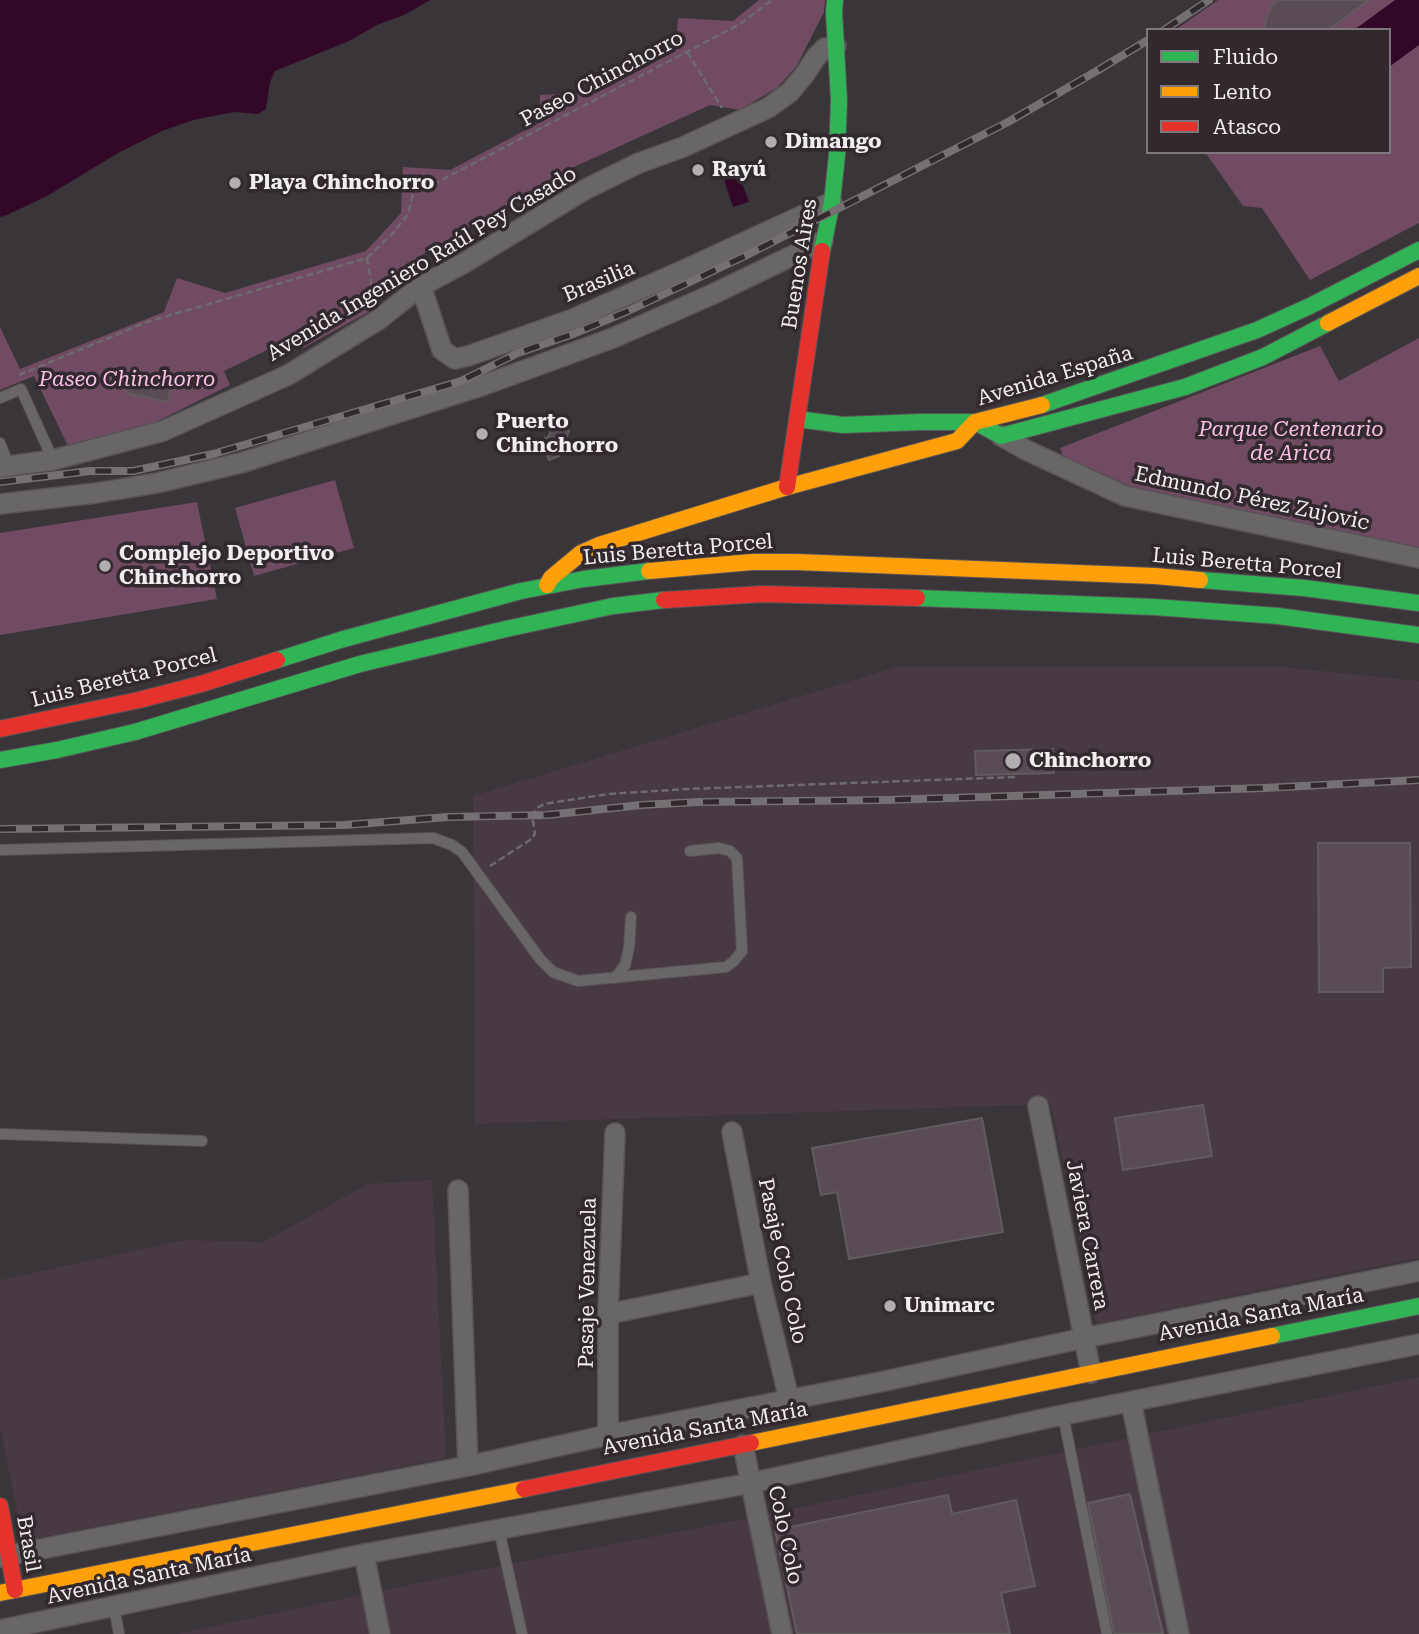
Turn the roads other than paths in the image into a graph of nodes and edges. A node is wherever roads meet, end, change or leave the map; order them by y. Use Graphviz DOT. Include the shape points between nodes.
graph roads {
  1 [pos="835,0"];
  2 [pos="836,46"];
  3 [pos="832,202"];
  4 [pos="823,241"];
  5 [pos="1419,250"];
  6 [pos="1419,276"];
  7 [pos="421,286"];
  8 [pos="0,397"];
  9 [pos="797,419"];
  10 [pos="975,422"];
  11 [pos="1041,425"];
  12 [pos="1002,436"];
  13 [pos="0,443"];
  14 [pos="1026,450"];
  15 [pos="53,460"];
  16 [pos="4,466"];
  17 [pos="787,487"];
  18 [pos="0,504"];
  19 [pos="1419,558"];
  20 [pos="547,585"];
  21 [pos="1419,603"];
  22 [pos="1419,635"];
  23 [pos="0,729"];
  24 [pos="0,760"];
  25 [pos="0,850"];
  26 [pos="690,851"];
  27 [pos="631,916"];
  28 [pos="615,978"];
  29 [pos="1038,1105"];
  30 [pos="733,1132"];
  31 [pos="615,1133"];
  32 [pos="0,1134"];
  33 [pos="202,1142"];
  34 [pos="458,1190"];
  35 [pos="1419,1271"];
  36 [pos="761,1283"];
  37 [pos="1419,1306"];
  38 [pos="608,1314"];
  39 [pos="1084,1338"];
  40 [pos="1419,1344"];
  41 [pos="1091,1373"];
  42 [pos="789,1399"];
  43 [pos="1131,1402"];
  44 [pos="1063,1415"];
  45 [pos="608,1435"];
  46 [pos="743,1445"];
  47 [pos="468,1466"];
  48 [pos="751,1483"];
  49 [pos="0,1506"];
  50 [pos="499,1530"];
  51 [pos="364,1554"];
  52 [pos="5,1556"];
  53 [pos="8,1592"];
  54 [pos="114,1607"];
  55 [pos="0,1630"];
  56 [pos="119,1634"];
  57 [pos="380,1634"];
  58 [pos="522,1634"];
  59 [pos="782,1634"];
  60 [pos="1107,1634"];
  61 [pos="1179,1634"];
  1 -- 2 [label="main road"];
  2 -- 3 [label="main road, Buenos Aires" via="839,100"];
  2 -- 7 [label="street, Avenida Ingeniero Raúl Pey Casado" via="825,48 790,92 768,108 586,189"];
  3 -- 4 [label="main road, Buenos Aires"];
  3 -- 7 [label="street, Brasilia" via="573,319 455,359 442,349"];
  4 -- 9 [label="main road, Buenos Aires"];
  4 -- 18 [label="street" via="613,338 244,462 157,483"];
  5 -- 10 [label="main road, Avenida España" via="1257,330 1040,406"];
  6 -- 11 [label="main road, Avenida España" via="1263,356 1207,379"];
  7 -- 15 [label="street, Avenida Ingeniero Raúl Pey Casado" via="378,320 288,375 163,431"];
  8 -- 15 [label="lane" via="21,389"];
  9 -- 10 [label="main road, Edmundo Pérez Zujovic" via="843,425"];
  9 -- 17 [label="main road, Buenos Aires"];
  10 -- 12 [label="main road, Edmundo Pérez Zujovic"];
  10 -- 17 [label="main road, Avenida España" via="957,441"];
  11 -- 12 [label="main road, Avenida España"];
  11 -- 14 [label="main road" via="1026,440"];
  12 -- 14 [label="street, Edmundo Pérez Zujovic"];
  13 -- 16 [label="lane"];
  14 -- 19 [label="street, Edmundo Pérez Zujovic" via="1125,496"];
  15 -- 16 [label="street, Avenida Ingeniero Raúl Pey Casado"];
  17 -- 20 [label="main road, Avenida España" via="599,545 581,553"];
  20 -- 21 [label="main road, Luis Beretta Porcel" via="685,566 819,563 1179,577"];
  20 -- 23 [label="main road, Luis Beretta Porcel" via="426,615 139,701"];
  22 -- 24 [label="main road" via="1278,616 1154,607 845,594 681,598 613,606 506,629 360,664 135,732"];
  25 -- 28 [label="lane" via="433,838 462,852 553,972 578,981"];
  26 -- 28 [label="lane" via="719,848 737,858 742,951 726,967"];
  27 -- 28 [label="lane" via="625,965"];
  29 -- 39 [label="street, Javiera Carrera"];
  30 -- 36 [label="street, Pasaje Colo Colo"];
  31 -- 38 [label="street, Pasaje Venezuela"];
  32 -- 33 [label="lane"];
  34 -- 47 [label="street"];
  35 -- 39 [label="street, Avenida Santa María"];
  36 -- 38 [label="street"];
  36 -- 42 [label="street, Pasaje Colo Colo"];
  37 -- 41 [label="main road, Avenida Santa María"];
  38 -- 45 [label="street, Pasaje Venezuela"];
  39 -- 41 [label="street, Javiera Carrera"];
  39 -- 42 [label="street, Avenida Santa María"];
  40 -- 43 [label="street, Avenida Santa María"];
  41 -- 46 [label="main road, Avenida Santa María"];
  42 -- 45 [label="street, Avenida Santa María"];
  43 -- 44 [label="street, Avenida Santa María"];
  43 -- 61 [label="street"];
  44 -- 48 [label="street, Avenida Santa María"];
  44 -- 60 [label="lane"];
  45 -- 47 [label="street, Avenida Santa María"];
  46 -- 48 [label="street, Colo Colo"];
  46 -- 53 [label="main road, Avenida Santa María"];
  47 -- 52 [label="street, Avenida Santa María"];
  48 -- 50 [label="street, Avenida Santa María"];
  48 -- 59 [label="street, Colo Colo"];
  49 -- 52 [label="main road, Brasil"];
  50 -- 51 [label="street, Avenida Santa María"];
  50 -- 58 [label="lane"];
  51 -- 54 [label="street, Avenida Santa María"];
  51 -- 57 [label="street"];
  52 -- 53 [label="main road, Brasil"];
  54 -- 55 [label="street, Avenida Santa María"];
  54 -- 56 [label="lane"];
}
